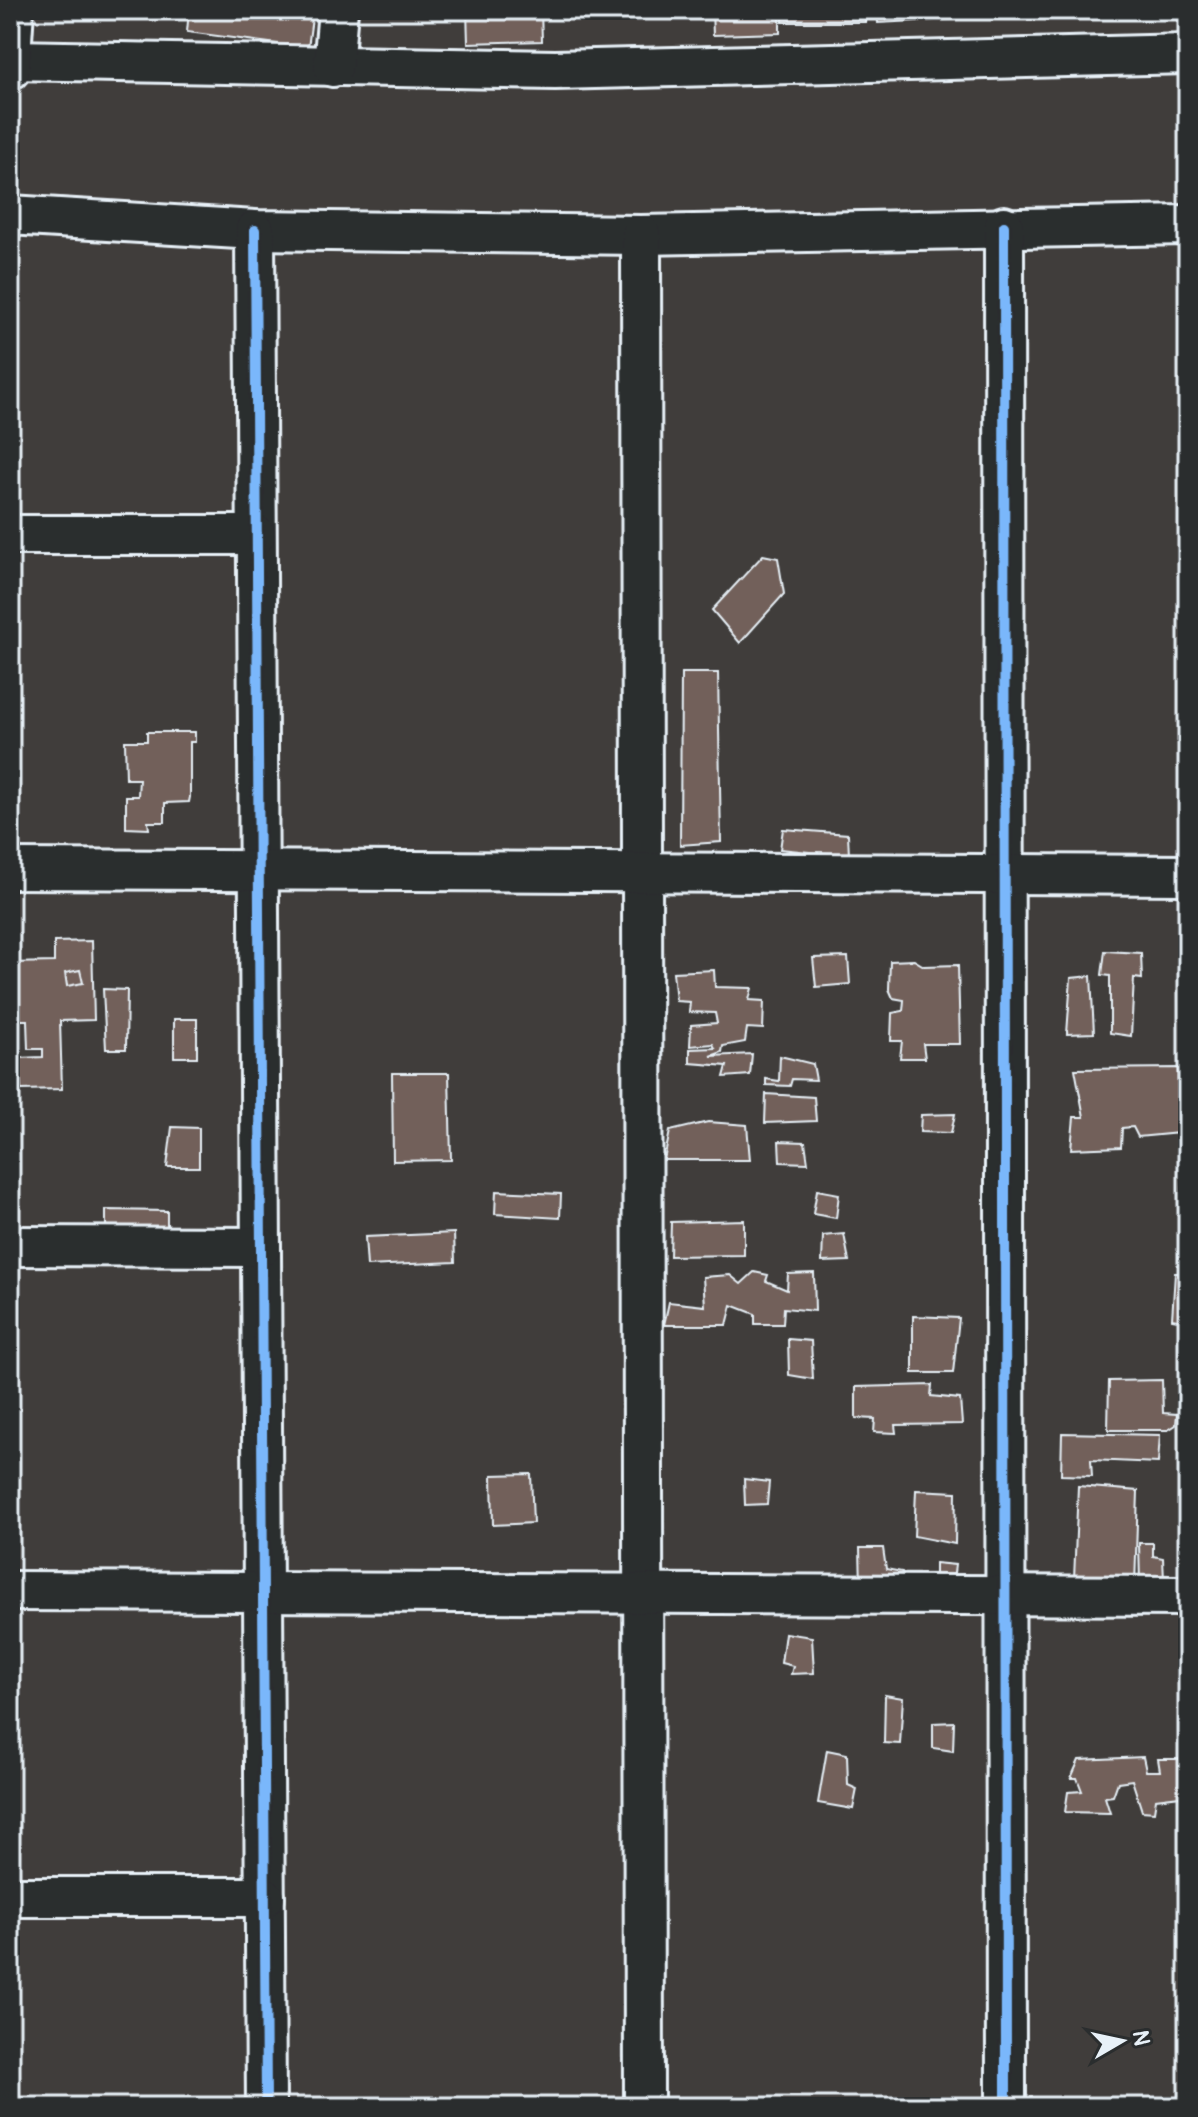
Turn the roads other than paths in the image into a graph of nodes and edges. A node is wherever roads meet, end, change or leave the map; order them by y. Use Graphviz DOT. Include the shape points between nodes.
graph roads {
  1 [pos="14,10"];
  2 [pos="338,10"];
  3 [pos="1188,54"];
  4 [pos="11,60"];
  5 [pos="333,67"];
  6 [pos="10,70"];
  7 [pos="10,215"];
  8 [pos="1188,225"];
  9 [pos="1004,226"];
  10 [pos="255,230"];
  11 [pos="641,235"];
  12 [pos="10,535"];
  13 [pos="256,535"];
  14 [pos="10,869"];
  15 [pos="259,870"];
  16 [pos="642,873"];
  17 [pos="1004,875"];
  18 [pos="1188,875"];
  19 [pos="10,1246"];
  20 [pos="261,1247"];
  21 [pos="10,1591"];
  22 [pos="263,1592"];
  23 [pos="643,1594"];
  24 [pos="1006,1596"];
  25 [pos="1188,1596"];
  26 [pos="10,1897"];
  27 [pos="265,1897"];
  28 [pos="266,2107"];
  29 [pos="644,2107"];
  30 [pos="1006,2107"];
  1 -- 4 [label="street"];
  2 -- 5 [label="street"];
  3 -- 5 [label="street" via="555,70"];
  4 -- 5 [label="street"];
  4 -- 6 [label="street"];
  7 -- 10 [label="street"];
  8 -- 9 [label="street"];
  9 -- 11 [label="street"];
  9 -- 17 [label="street"];
  10 -- 11 [label="street"];
  10 -- 13 [label="street"];
  11 -- 16 [label="street"];
  12 -- 13 [label="street"];
  13 -- 15 [label="street"];
  14 -- 15 [label="street"];
  15 -- 16 [label="street"];
  15 -- 20 [label="street"];
  16 -- 17 [label="street"];
  16 -- 23 [label="street"];
  17 -- 18 [label="street"];
  17 -- 24 [label="street"];
  19 -- 20 [label="street"];
  20 -- 22 [label="street"];
  21 -- 22 [label="street"];
  22 -- 23 [label="street"];
  22 -- 27 [label="street"];
  23 -- 24 [label="street"];
  23 -- 29 [label="street"];
  24 -- 25 [label="street"];
  24 -- 30 [label="street"];
  26 -- 27 [label="street"];
  27 -- 28 [label="street"];
}
